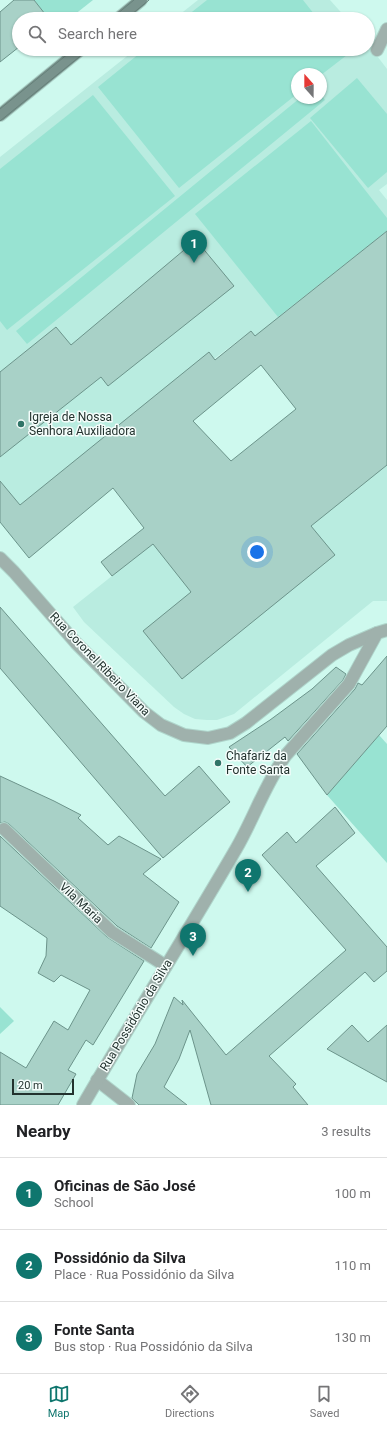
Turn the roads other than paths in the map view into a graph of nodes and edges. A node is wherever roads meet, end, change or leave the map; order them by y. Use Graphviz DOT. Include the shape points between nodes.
graph roads {
  1 [pos="141,0"];
  2 [pos="126,12"];
  3 [pos="387,29"];
  4 [pos="376,50"];
  5 [pos="72,56"];
  6 [pos="0,115"];
  7 [pos="0,558"];
  8 [pos="382,631"];
  9 [pos="4,830"];
  10 [pos="166,966"];
  11 [pos="97,1080"];
  12 [pos="83,1105"];
  13 [pos="129,1105"];
  1 -- 2 [label="street"];
  3 -- 4 [label="street"];
  5 -- 6 [label="street"];
  7 -- 8 [label="street, Rua Coronel Ribeiro Viana" via="76,643 144,712 161,725 184,735 208,738 230,733 332,655"];
  8 -- 10 [label="street, Rua Possidónio da Silva" via="349,684 278,765 243,837"];
  9 -- 10 [label="street, Vila Maria" via="112,932"];
  10 -- 11 [label="street, Rua Possidónio da Silva"];
  11 -- 12 [label="street, Rua Possidónio da Silva"];
  11 -- 13 [label="street"];
}
